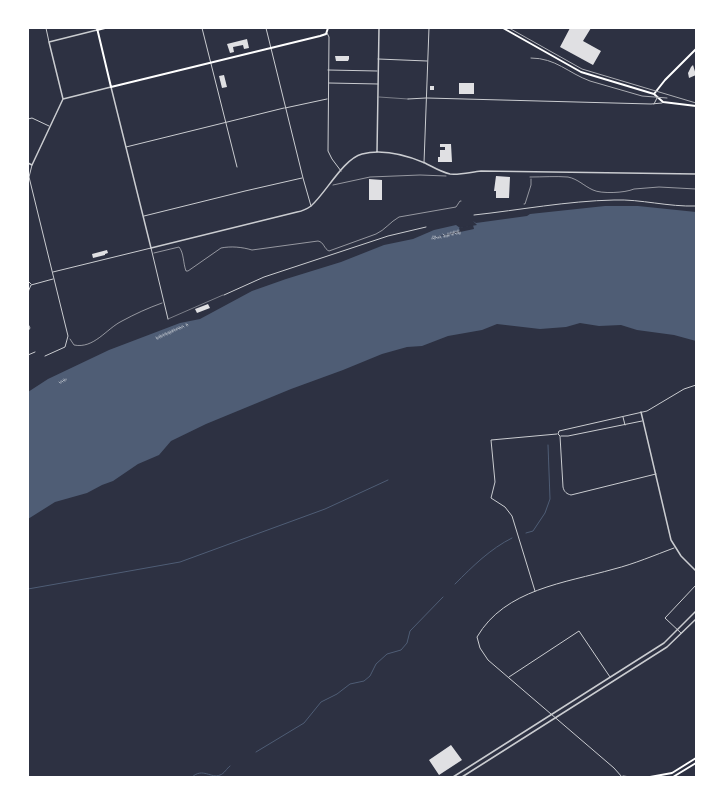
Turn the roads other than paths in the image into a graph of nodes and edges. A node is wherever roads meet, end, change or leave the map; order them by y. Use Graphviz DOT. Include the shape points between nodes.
graph roads {
  1 [pos="46,28"];
  2 [pos="105,28"];
  3 [pos="202,28"];
  4 [pos="266,28"];
  5 [pos="328,28"];
  6 [pos="379,28"];
  7 [pos="428,28"];
  8 [pos="503,28"];
  9 [pos="97,29"];
  10 [pos="327,32"];
  11 [pos="49,42"];
  12 [pos="270,48"];
  13 [pos="696,49"];
  14 [pos="378,59"];
  15 [pos="428,61"];
  16 [pos="211,63"];
  17 [pos="328,70"];
  18 [pos="378,71"];
  19 [pos="328,83"];
  20 [pos="378,84"];
  21 [pos="111,87"];
  22 [pos="654,94"];
  23 [pos="378,97"];
  24 [pos="657,97"];
  25 [pos="408,98"];
  26 [pos="427,98"];
  27 [pos="63,99"];
  28 [pos="328,99"];
  29 [pos="663,102"];
  30 [pos="653,104"];
  31 [pos="696,106"];
  32 [pos="285,108"];
  33 [pos="28,119"];
  34 [pos="225,123"];
  35 [pos="50,127"];
  36 [pos="126,147"];
  37 [pos="376,152"];
  38 [pos="28,163"];
  39 [pos="424,163"];
  40 [pos="32,165"];
  41 [pos="237,167"];
  42 [pos="341,171"];
  43 [pos="696,174"];
  44 [pos="303,178"];
  45 [pos="311,206"];
  46 [pos="696,206"];
  47 [pos="474,215"];
  48 [pos="143,216"];
  49 [pos="426,227"];
  50 [pos="151,248"];
  51 [pos="52,272"];
  52 [pos="54,279"];
  53 [pos="28,282"];
  54 [pos="31,285"];
  55 [pos="28,292"];
  56 [pos="224,295"];
  57 [pos="168,319"];
  58 [pos="28,324"];
  59 [pos="28,331"];
  60 [pos="35,352"];
  61 [pos="28,355"];
  62 [pos="45,356"];
  63 [pos="696,385"];
  64 [pos="641,412"];
  65 [pos="623,417"];
  66 [pos="644,421"];
  67 [pos="625,425"];
  68 [pos="558,434"];
  69 [pos="560,436"];
  70 [pos="656,474"];
  71 [pos="675,548"];
  72 [pos="696,571"];
  73 [pos="696,585"];
  74 [pos="535,591"];
  75 [pos="696,611"];
  76 [pos="696,619"];
  77 [pos="678,630"];
  78 [pos="682,634"];
  79 [pos="509,677"];
  80 [pos="610,677"];
  81 [pos="552,714"];
  82 [pos="556,718"];
  83 [pos="696,758"];
  84 [pos="696,763"];
  85 [pos="622,776"];
  86 [pos="453,777"];
  87 [pos="462,777"];
  88 [pos="631,777"];
  89 [pos="649,777"];
  90 [pos="673,777"];
  1 -- 11 [label="street"];
  2 -- 9 [label="main road"];
  3 -- 16 [label="street"];
  4 -- 12 [label="street"];
  5 -- 10 [label="main road"];
  6 -- 14 [label="street"];
  7 -- 15 [label="street"];
  8 -- 22 [label="main road" via="581,72"];
  9 -- 11 [label="street"];
  9 -- 21 [label="main road"];
  10 -- 12 [label="main road"];
  10 -- 17 [label="street"];
  11 -- 27 [label="street"];
  12 -- 16 [label="main road"];
  12 -- 32 [label="street"];
  13 -- 22 [label="main road"];
  14 -- 15 [label="street"];
  14 -- 18 [label="street"];
  15 -- 26 [label="street"];
  16 -- 21 [label="main road"];
  16 -- 34 [label="street"];
  17 -- 18 [label="street"];
  17 -- 19 [label="street"];
  18 -- 20 [label="street"];
  19 -- 20 [label="street"];
  19 -- 28 [label="street"];
  20 -- 23 [label="street"];
  21 -- 27 [label="street"];
  21 -- 36 [label="street"];
  22 -- 24 [label="main road"];
  23 -- 25 [label="lane"];
  23 -- 37 [label="street"];
  24 -- 29 [label="main road"];
  24 -- 30 [label="street"];
  25 -- 26 [label="street"];
  26 -- 30 [label="street"];
  26 -- 39 [label="street"];
  27 -- 35 [label="street"];
  28 -- 32 [label="street"];
  28 -- 42 [label="street" via="328,150"];
  29 -- 30 [label="street"];
  29 -- 31 [label="main road"];
  32 -- 34 [label="street"];
  32 -- 44 [label="street"];
  33 -- 35 [label="street" via="32,118"];
  34 -- 36 [label="street"];
  34 -- 41 [label="street"];
  35 -- 40 [label="street"];
  36 -- 48 [label="street"];
  37 -- 39 [label="street" via="404,156"];
  37 -- 42 [label="street" via="357,156"];
  38 -- 40 [label="street"];
  39 -- 43 [label="street" via="453,174 481,170"];
  40 -- 51 [label="street" via="29,177"];
  42 -- 45 [label="street"];
  44 -- 45 [label="street"];
  44 -- 48 [label="street"];
  45 -- 50 [label="street" via="297,212"];
  46 -- 47 [label="street" via="613,200"];
  48 -- 50 [label="street"];
  49 -- 56 [label="street" via="388,236 264,277"];
  50 -- 51 [label="street"];
  50 -- 57 [label="street"];
  51 -- 52 [label="street"];
  52 -- 54 [label="street"];
  52 -- 62 [label="street" via="68,339 65,347"];
  53 -- 54 [label="street"];
  54 -- 55 [label="street"];
  56 -- 57 [label="lane"];
  58 -- 59 [label="street"];
  60 -- 61 [label="street"];
  63 -- 64 [label="street"];
  64 -- 65 [label="street"];
  64 -- 66 [label="street"];
  65 -- 67 [label="street"];
  65 -- 68 [label="street" via="559,431"];
  66 -- 67 [label="street"];
  66 -- 70 [label="street"];
  67 -- 69 [label="street"];
  68 -- 69 [label="street"];
  68 -- 74 [label="street" via="492,440 495,482 491,498 505,507 512,516"];
  69 -- 70 [label="street" via="563,490 568,495"];
  70 -- 71 [label="street"];
  71 -- 72 [label="street"];
  71 -- 74 [label="street" via="615,569"];
  73 -- 77 [label="street" via="665,618"];
  74 -- 79 [label="street" via="495,613 477,637 480,648 488,660"];
  75 -- 77 [label="street"];
  76 -- 78 [label="street"];
  77 -- 78 [label="street"];
  77 -- 80 [label="street" via="664,643"];
  78 -- 82 [label="street" via="667,647"];
  79 -- 80 [label="street" via="579,631"];
  79 -- 81 [label="street"];
  80 -- 81 [label="street"];
  81 -- 82 [label="street"];
  81 -- 86 [label="street"];
  82 -- 85 [label="street"];
  82 -- 87 [label="street"];
  83 -- 89 [label="main road" via="672,773"];
  84 -- 90 [label="main road"];
  85 -- 88 [label="street"];
}
